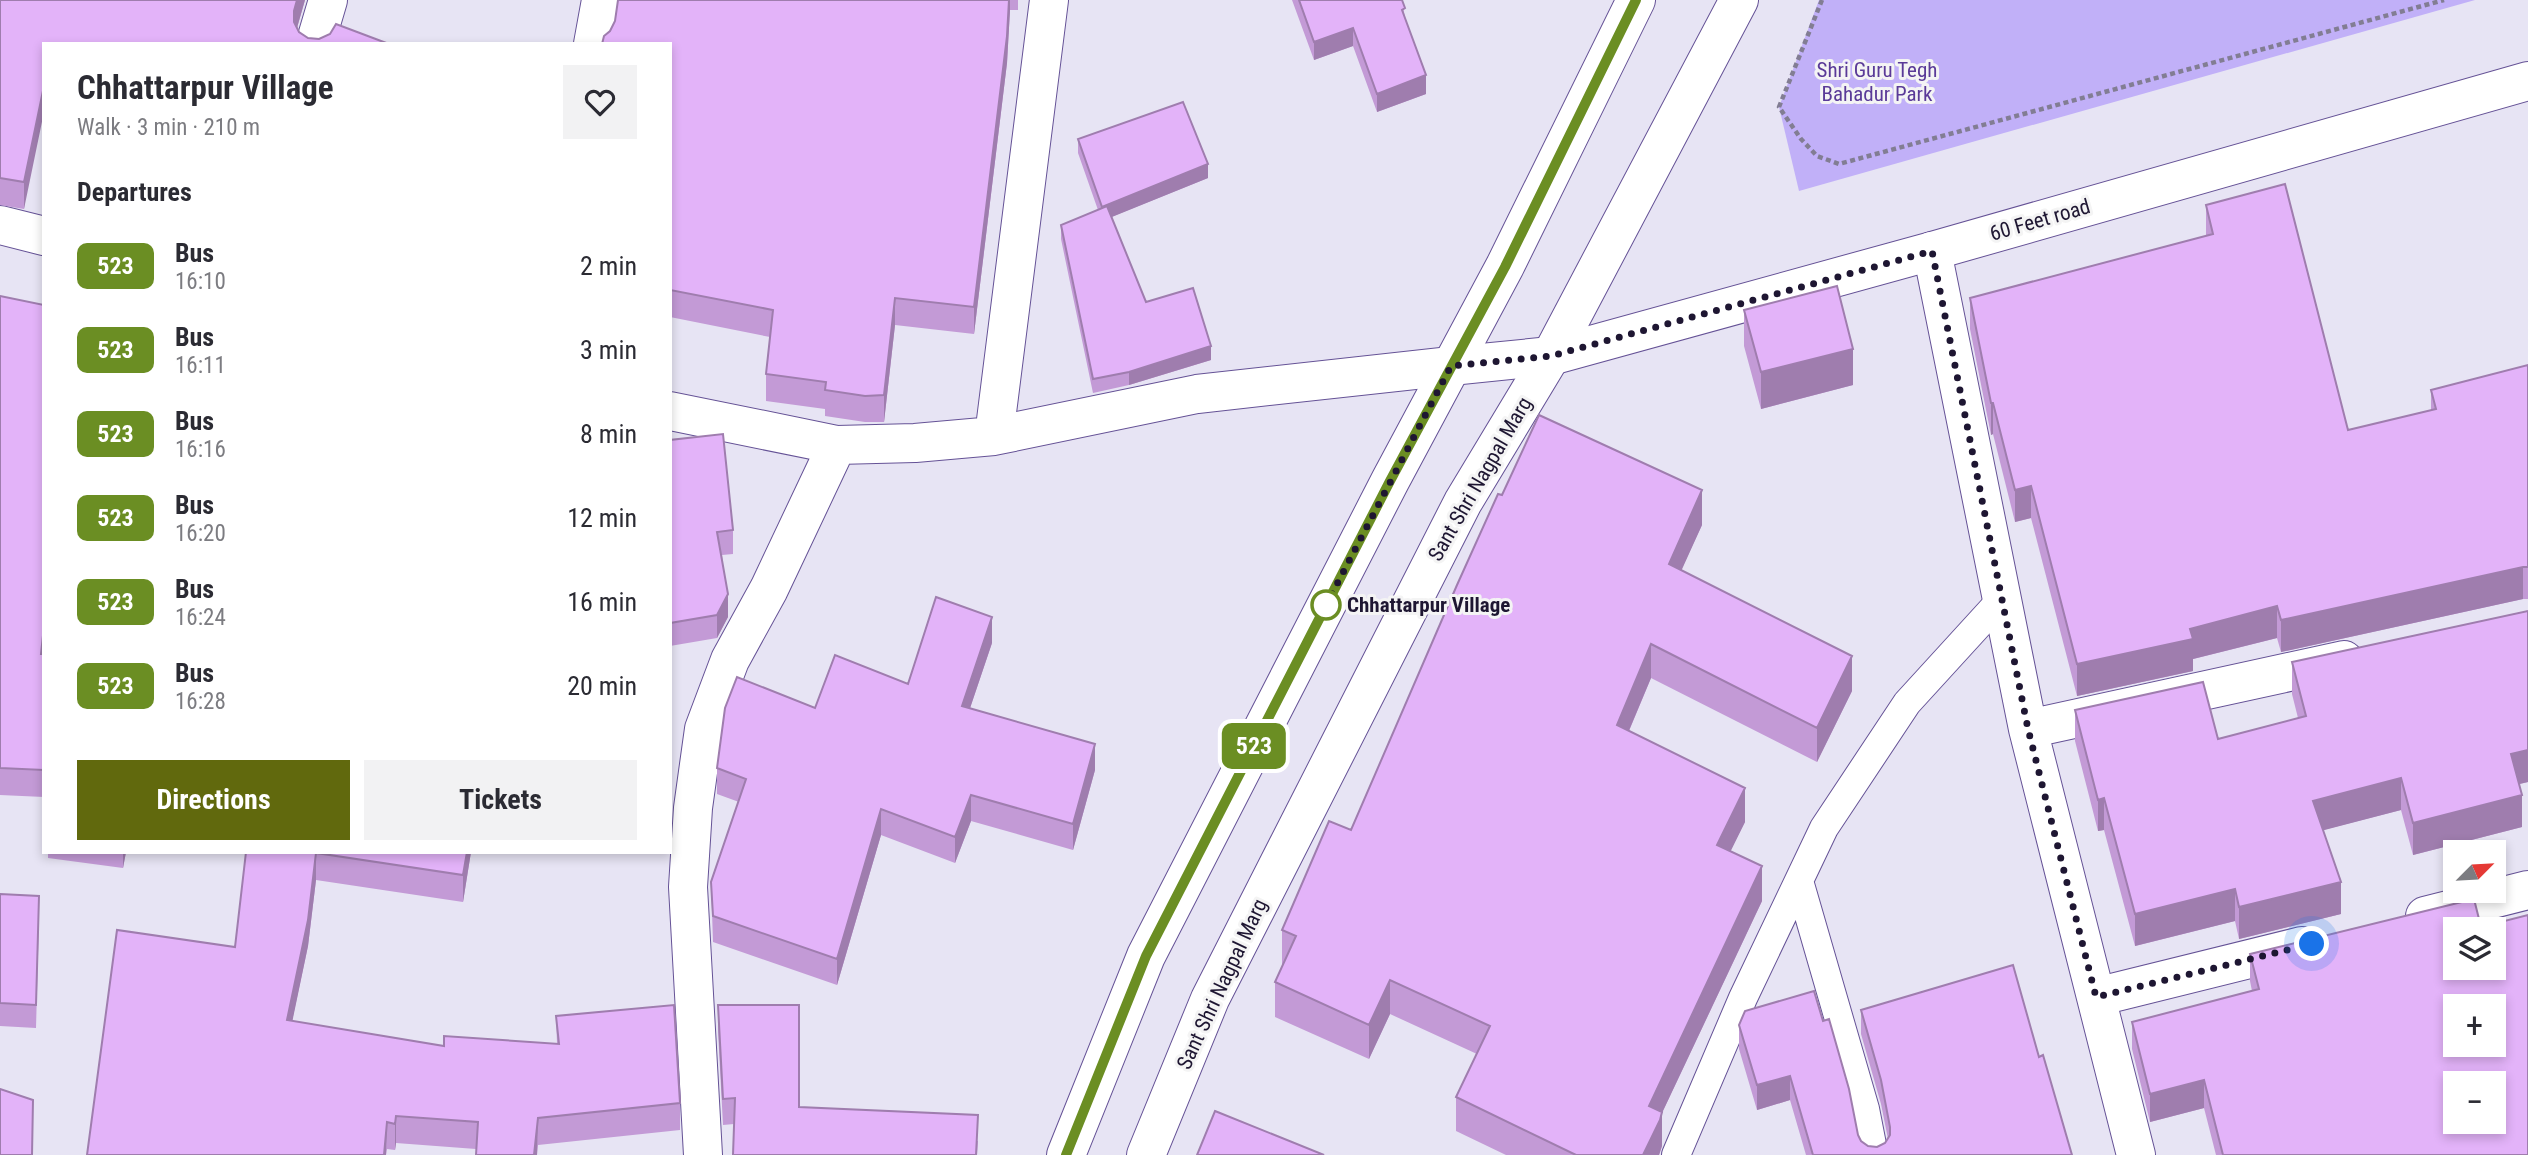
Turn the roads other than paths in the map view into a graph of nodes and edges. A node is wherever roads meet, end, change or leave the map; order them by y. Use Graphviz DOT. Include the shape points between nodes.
graph roads {
  1 [pos="328,0"];
  2 [pos="601,0"];
  3 [pos="1049,0"];
  4 [pos="1636,0"];
  5 [pos="1738,0"];
  6 [pos="316,42"];
  7 [pos="593,42"];
  8 [pos="2528,81"];
  9 [pos="0,225"];
  10 [pos="42,236"];
  11 [pos="1932,251"];
  12 [pos="1551,356"];
  13 [pos="1451,366"];
  14 [pos="672,411"];
  15 [pos="994,436"];
  16 [pos="837,445"];
  17 [pos="2001,599"];
  18 [pos="2379,652"];
  19 [pos="2028,729"];
  20 [pos="1799,881"];
  21 [pos="2528,890"];
  22 [pos="2393,923"];
  23 [pos="2339,937"];
  24 [pos="2096,997"];
  25 [pos="703,1155"];
  26 [pos="1066,1155"];
  27 [pos="1146,1155"];
  28 [pos="1676,1155"];
  29 [pos="1874,1155"];
  30 [pos="2136,1155"];
  1 -- 6 [label="street"];
  2 -- 7 [label="street"];
  3 -- 15 [label="street"];
  4 -- 13 [label="street" via="1505,267"];
  5 -- 12 [label="street, Sant Shri Nagpal Marg"];
  8 -- 11 [label="street, 60 Feet road"];
  9 -- 10 [label="street"];
  11 -- 12 [label="street, 60 Feet road"];
  11 -- 17 [label="street"];
  12 -- 13 [label="street, 60 Feet road"];
  12 -- 27 [label="street, Sant Shri Nagpal Marg" via="1464,502 1210,999"];
  13 -- 15 [label="street, 60 Feet road" via="1197,394"];
  13 -- 26 [label="street" via="1146,956"];
  14 -- 16 [label="street, 60 Feet road"];
  15 -- 16 [label="street, 60 Feet road"];
  16 -- 25 [label="street" via="730,660 704,729 688,887"];
  17 -- 19 [label="street"];
  17 -- 20 [label="lane" via="1907,703 1825,828"];
  18 -- 19 [label="street"];
  19 -- 24 [label="street"];
  20 -- 28 [label="lane"];
  20 -- 29 [label="lane"];
  21 -- 22 [label="street"];
  23 -- 24 [label="street"];
  24 -- 30 [label="street"];
}
